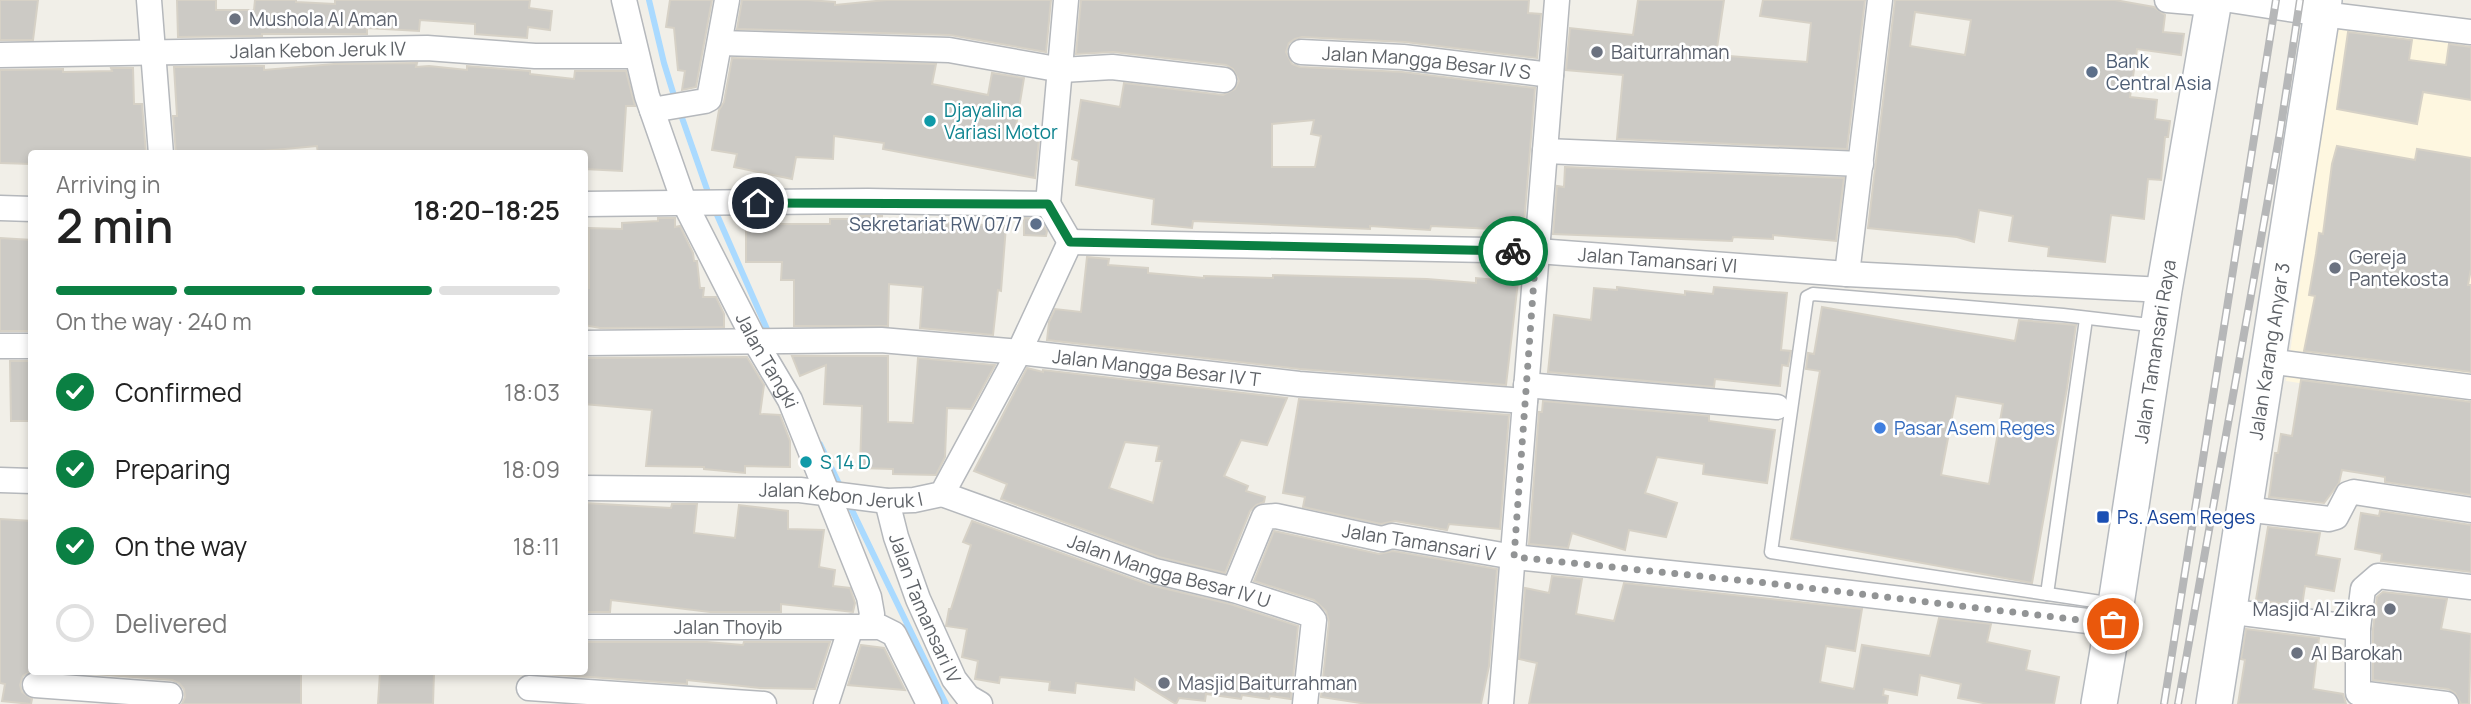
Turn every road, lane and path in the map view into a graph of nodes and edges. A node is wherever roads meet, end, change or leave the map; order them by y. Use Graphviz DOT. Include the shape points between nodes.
graph roads {
  1 [pos="149,0"];
  2 [pos="624,0"];
  3 [pos="727,0"];
  4 [pos="1066,0"];
  5 [pos="1557,0"];
  6 [pos="1880,0"];
  7 [pos="2167,0"];
  8 [pos="2219,1"];
  9 [pos="2323,7"];
  10 [pos="2471,32"];
  11 [pos="720,43"];
  12 [pos="154,51"];
  13 [pos="1301,51"];
  14 [pos="0,55"];
  15 [pos="636,56"];
  16 [pos="1062,70"];
  17 [pos="1551,75"];
  18 [pos="1224,80"];
  19 [pos="665,107"];
  20 [pos="161,150"];
  21 [pos="1545,151"];
  22 [pos="1861,164"];
  23 [pos="690,202"];
  24 [pos="588,204"];
  25 [pos="1048,204"];
  26 [pos="0,208"];
  27 [pos="28,209"];
  28 [pos="1070,242"];
  29 [pos="1536,251"];
  30 [pos="1847,274"];
  31 [pos="2164,290"];
  32 [pos="2086,319"];
  33 [pos="2158,326"];
  34 [pos="757,341"];
  35 [pos="588,342"];
  36 [pos="0,346"];
  37 [pos="28,346"];
  38 [pos="1019,352"];
  39 [pos="2267,361"];
  40 [pos="2471,387"];
  41 [pos="1525,393"];
  42 [pos="1777,407"];
  43 [pos="0,480"];
  44 [pos="28,481"];
  45 [pos="588,488"];
  46 [pos="831,493"];
  47 [pos="942,494"];
  48 [pos="880,500"];
  49 [pos="2244,509"];
  50 [pos="2471,510"];
  51 [pos="1514,557"];
  52 [pos="2471,587"];
  53 [pos="1234,590"];
  54 [pos="2046,593"];
  55 [pos="2226,611"];
  56 [pos="2115,614"];
  57 [pos="860,626"];
  58 [pos="588,627"];
  59 [pos="2358,628"];
  60 [pos="35,687"];
  61 [pos="530,688"];
  62 [pos="170,695"];
  63 [pos="2358,698"];
  64 [pos="764,704"];
  65 [pos="826,704"];
  66 [pos="929,704"];
  67 [pos="980,704"];
  68 [pos="1305,704"];
  69 [pos="1501,704"];
  70 [pos="2099,704"];
  71 [pos="2214,704"];
  72 [pos="2446,704"];
  1 -- 12 [label="street"];
  2 -- 15 [label="street, Jalan Tangki"];
  3 -- 11 [label="street"];
  4 -- 16 [label="street"];
  5 -- 17 [label="street"];
  6 -- 22 [label="street"];
  7 -- 8 [label="street"];
  8 -- 9 [label="street"];
  8 -- 31 [label="street, Jalan Tamansari Raya"];
  9 -- 10 [label="street"];
  9 -- 39 [label="street, Jalan Karang Anyar 3"];
  11 -- 16 [label="street" via="949,50"];
  11 -- 19 [label="street" via="709,99"];
  12 -- 14 [label="street, Jalan Kebon Jeruk IV"];
  12 -- 15 [label="street, Jalan Kebon Jeruk IV" via="427,48 535,57"];
  12 -- 20 [label="street"];
  13 -- 17 [label="street, Jalan Mangga Besar IV S" via="1403,57"];
  15 -- 19 [label="street, Jalan Tangki"];
  16 -- 18 [label="street" via="1112,67"];
  16 -- 25 [label="street"];
  17 -- 21 [label="street"];
  19 -- 23 [label="street, Jalan Tangki"];
  21 -- 22 [label="street"];
  21 -- 29 [label="street"];
  22 -- 30 [label="street"];
  23 -- 24 [label="street"];
  23 -- 25 [label="street"];
  23 -- 34 [label="street, Jalan Tangki"];
  25 -- 28 [label="street"];
  26 -- 27 [label="street"];
  28 -- 29 [label="street, Jalan Tamansari VI"];
  28 -- 38 [label="street, Jalan Kebon Jeruk I"];
  29 -- 30 [label="street, Jalan Tamansari VI"];
  29 -- 41 [label="street"];
  30 -- 31 [label="street, Jalan Tamansari VI"];
  31 -- 33 [label="street, Jalan Tamansari Raya"];
  32 -- 33 [label="lane"];
  32 -- 54 [label="lane"];
  32 -- 54 [label="lane" via="1809,295 1790,407 1771,552"];
  33 -- 56 [label="street, Jalan Tamansari Raya"];
  34 -- 35 [label="street, Jalan Mangga Besar IV T"];
  34 -- 38 [label="street, Jalan Mangga Besar IV T" via="881,340"];
  34 -- 46 [label="street, Jalan Tangki" via="790,400"];
  36 -- 37 [label="street"];
  38 -- 41 [label="street, Jalan Mangga Besar IV T" via="1299,384"];
  38 -- 47 [label="street, Jalan Kebon Jeruk I"];
  39 -- 40 [label="street"];
  39 -- 49 [label="street, Jalan Karang Anyar 3"];
  41 -- 42 [label="street, Jalan Mangga Besar IV T"];
  41 -- 51 [label="street"];
  43 -- 44 [label="street"];
  45 -- 46 [label="street, Jalan Kebon Jeruk I"];
  46 -- 48 [label="street, Jalan Kebon Jeruk I"];
  46 -- 57 [label="street, Jalan Tangki" via="869,597 872,620"];
  47 -- 48 [label="street, Jalan Kebon Jeruk I"];
  47 -- 53 [label="street, Jalan Mangga Besar IV U" via="1155,571"];
  48 -- 67 [label="street, Jalan Tamansari IV" via="954,680"];
  49 -- 50 [label="street" via="2329,519 2336,517 2348,494 2354,492"];
  49 -- 55 [label="street, Jalan Karang Anyar 3"];
  51 -- 53 [label="street, Jalan Tamansari V" via="1264,517"];
  51 -- 56 [label="street, Jalan Tamansari V"];
  51 -- 69 [label="street"];
  52 -- 59 [label="street" via="2378,576 2363,589"];
  53 -- 68 [label="street, Jalan Mangga Besar IV U" via="1301,610 1314,620"];
  54 -- 56 [label="lane"];
  55 -- 59 [label="street"];
  55 -- 71 [label="street, Jalan Karang Anyar 3"];
  56 -- 70 [label="street, Jalan Tamansari Raya"];
  57 -- 58 [label="street, Jalan Thoyib"];
  57 -- 65 [label="street"];
  57 -- 66 [label="street" via="894,634"];
  59 -- 63 [label="street"];
  60 -- 62 [label="street"];
  61 -- 64 [label="street"];
  63 -- 72 [label="street"];
}
